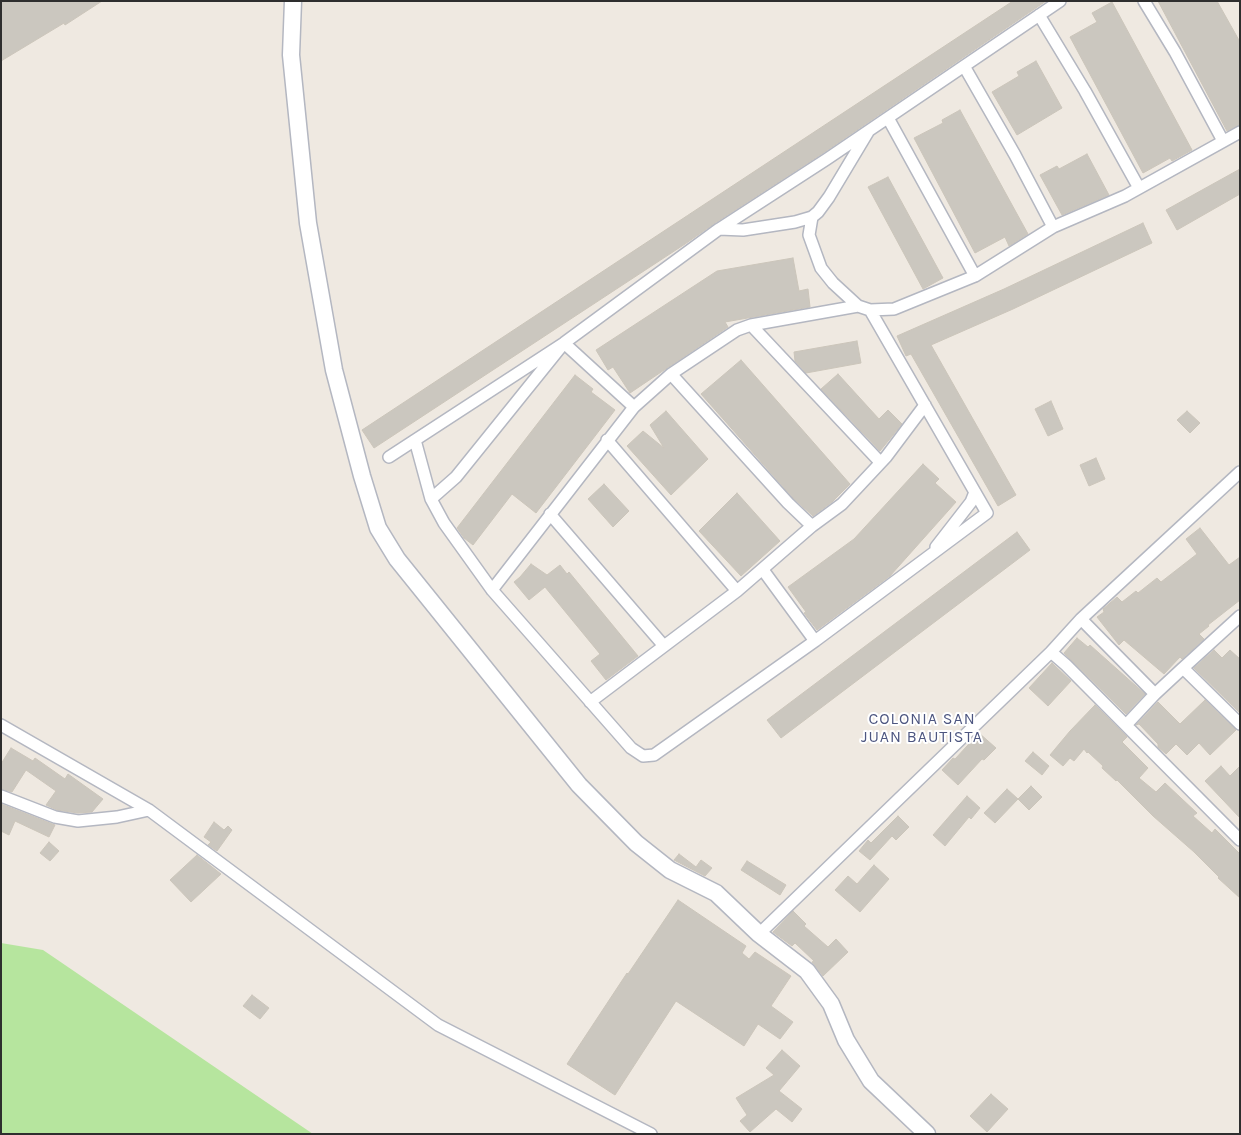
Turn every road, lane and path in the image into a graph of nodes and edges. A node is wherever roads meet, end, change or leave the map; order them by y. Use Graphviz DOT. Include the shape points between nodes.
graph roads {
  1 [pos="293,1"];
  2 [pos="1060,1"];
  3 [pos="1144,1"];
  4 [pos="1039,15"];
  5 [pos="964,66"];
  6 [pos="888,118"];
  7 [pos="869,131"];
  8 [pos="1240,132"];
  9 [pos="1224,141"];
  10 [pos="1139,188"];
  11 [pos="812,216"];
  12 [pos="1053,227"];
  13 [pos="719,229"];
  14 [pos="975,276"];
  15 [pos="858,306"];
  16 [pos="870,310"];
  17 [pos="751,325"];
  18 [pos="564,343"];
  19 [pos="671,374"];
  20 [pos="926,405"];
  21 [pos="634,407"];
  22 [pos="415,440"];
  23 [pos="607,440"];
  24 [pos="389,457"];
  25 [pos="880,462"];
  26 [pos="1240,472"];
  27 [pos="975,492"];
  28 [pos="431,499"];
  29 [pos="550,514"];
  30 [pos="812,526"];
  31 [pos="929,556"];
  32 [pos="763,570"];
  33 [pos="492,590"];
  34 [pos="738,591"];
  35 [pos="1240,616"];
  36 [pos="1081,619"];
  37 [pos="815,641"];
  38 [pos="664,646"];
  39 [pos="1051,652"];
  40 [pos="1183,668"];
  41 [pos="1156,694"];
  42 [pos="590,702"];
  43 [pos="1240,724"];
  44 [pos="1,725"];
  45 [pos="1126,725"];
  46 [pos="1,796"];
  47 [pos="149,810"];
  48 [pos="1237,832"];
  49 [pos="759,934"];
  50 [pos="651,1134"];
  51 [pos="927,1134"];
  1 -- 49 [label="street" via="291,55 308,223 334,370 378,528 408,575 579,785 636,843 670,870 716,893"];
  2 -- 4 [label="street"];
  3 -- 9 [label="street"];
  4 -- 5 [label="street"];
  4 -- 10 [label="street"];
  5 -- 6 [label="street"];
  5 -- 12 [label="street"];
  6 -- 7 [label="street"];
  6 -- 14 [label="street"];
  7 -- 11 [label="street" via="829,197"];
  7 -- 13 [label="street"];
  8 -- 9 [label="street"];
  9 -- 10 [label="street"];
  10 -- 12 [label="street"];
  11 -- 13 [label="street" via="743,230"];
  11 -- 15 [label="street" via="809,235 821,268"];
  12 -- 14 [label="street"];
  13 -- 18 [label="street"];
  14 -- 16 [label="street" via="894,309"];
  15 -- 16 [label="street"];
  15 -- 17 [label="street"];
  16 -- 20 [label="street"];
  17 -- 19 [label="street" via="737,330"];
  17 -- 25 [label="street"];
  18 -- 21 [label="street"];
  18 -- 22 [label="street"];
  18 -- 28 [label="street" via="456,477"];
  19 -- 21 [label="street"];
  19 -- 30 [label="street"];
  20 -- 25 [label="street"];
  20 -- 27 [label="street"];
  21 -- 23 [label="street"];
  22 -- 24 [label="street"];
  22 -- 28 [label="street"];
  23 -- 29 [label="street"];
  23 -- 34 [label="street"];
  25 -- 30 [label="street" via="842,504"];
  26 -- 36 [label="street"];
  27 -- 31 [label="street"];
  27 -- 31 [label="street" via="987,513"];
  28 -- 33 [label="street" via="444,523"];
  29 -- 33 [label="street"];
  29 -- 38 [label="street"];
  30 -- 32 [label="street"];
  31 -- 37 [label="street"];
  32 -- 34 [label="street"];
  32 -- 37 [label="street"];
  33 -- 42 [label="street"];
  34 -- 38 [label="street"];
  35 -- 40 [label="street"];
  36 -- 39 [label="street"];
  36 -- 41 [label="street"];
  37 -- 42 [label="street" via="654,755 643,756 631,748"];
  38 -- 42 [label="street"];
  39 -- 45 [label="street"];
  39 -- 49 [label="street"];
  40 -- 41 [label="street"];
  40 -- 43 [label="street"];
  41 -- 45 [label="street"];
  44 -- 47 [label="street"];
  45 -- 48 [label="street"];
  46 -- 47 [label="street" via="55,817 78,821 117,818"];
  47 -- 50 [label="street" via="438,1025"];
  49 -- 51 [label="street" via="807,971 831,1004 846,1040 871,1081"];
}
